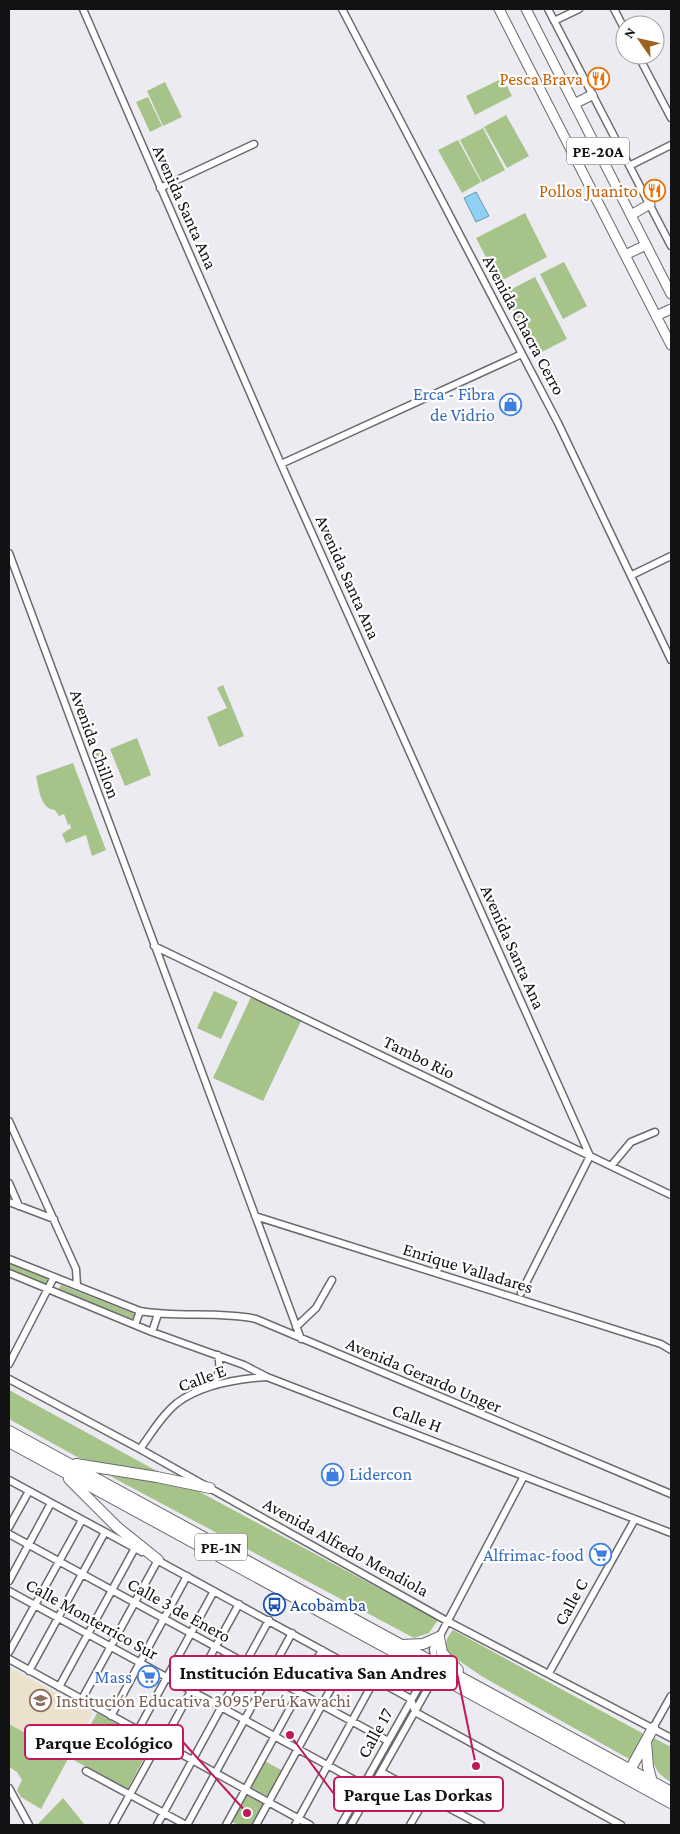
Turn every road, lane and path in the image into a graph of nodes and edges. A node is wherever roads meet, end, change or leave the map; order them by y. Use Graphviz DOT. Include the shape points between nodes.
graph roads {
  1 [pos="83,9"];
  2 [pos="342,9"];
  3 [pos="499,9"];
  4 [pos="526,9"];
  5 [pos="548,9"];
  6 [pos="579,9"];
  7 [pos="554,21"];
  8 [pos="643,65"];
  9 [pos="592,95"];
  10 [pos="574,104"];
  11 [pos="671,118"];
  12 [pos="254,144"];
  13 [pos="595,145"];
  14 [pos="671,145"];
  15 [pos="574,155"];
  16 [pos="631,165"];
  17 [pos="160,188"];
  18 [pos="650,204"];
  19 [pos="631,215"];
  20 [pos="646,245"];
  21 [pos="671,246"];
  22 [pos="625,255"];
  23 [pos="671,294"];
  24 [pos="671,309"];
  25 [pos="656,316"];
  26 [pos="671,345"];
  27 [pos="522,354"];
  28 [pos="281,464"];
  29 [pos="9,553"];
  30 [pos="671,556"];
  31 [pos="632,576"];
  32 [pos="671,660"];
  33 [pos="154,946"];
  34 [pos="9,1121"];
  35 [pos="655,1132"];
  36 [pos="590,1156"];
  37 [pos="611,1166"];
  38 [pos="9,1183"];
  39 [pos="671,1195"];
  40 [pos="9,1202"];
  41 [pos="19,1206"];
  42 [pos="255,1216"];
  43 [pos="54,1219"];
  44 [pos="9,1259"];
  45 [pos="9,1274"];
  46 [pos="54,1277"];
  47 [pos="332,1280"];
  48 [pos="77,1286"];
  49 [pos="48,1289"];
  50 [pos="521,1293"];
  51 [pos="140,1311"];
  52 [pos="158,1314"];
  53 [pos="135,1325"];
  54 [pos="296,1327"];
  55 [pos="152,1332"];
  56 [pos="301,1339"];
  57 [pos="671,1350"];
  58 [pos="218,1355"];
  59 [pos="9,1364"];
  60 [pos="267,1377"];
  61 [pos="9,1378"];
  62 [pos="212,1386"];
  63 [pos="9,1431"];
  64 [pos="9,1442"];
  65 [pos="140,1449"];
  66 [pos="64,1466"];
  67 [pos="524,1476"];
  68 [pos="9,1480"];
  69 [pos="210,1488"];
  70 [pos="29,1491"];
  71 [pos="671,1494"];
  72 [pos="52,1503"];
  73 [pos="635,1519"];
  74 [pos="82,1520"];
  75 [pos="9,1527"];
  76 [pos="105,1532"];
  77 [pos="671,1533"];
  78 [pos="9,1534"];
  79 [pos="28,1545"];
  80 [pos="135,1548"];
  81 [pos="158,1560"];
  82 [pos="59,1562"];
  83 [pos="82,1574"];
  84 [pos="187,1576"];
  85 [pos="9,1581"];
  86 [pos="112,1590"];
  87 [pos="9,1591"];
  88 [pos="214,1591"];
  89 [pos="135,1603"];
  90 [pos="239,1604"];
  91 [pos="35,1605"];
  92 [pos="58,1618"];
  93 [pos="164,1619"];
  94 [pos="269,1620"];
  95 [pos="447,1621"];
  96 [pos="292,1633"];
  97 [pos="88,1634"];
  98 [pos="190,1634"];
  99 [pos="439,1637"];
  100 [pos="402,1645"];
  101 [pos="111,1647"];
  102 [pos="215,1647"];
  103 [pos="322,1650"];
  104 [pos="9,1652"];
  105 [pos="9,1659"];
  106 [pos="140,1663"];
  107 [pos="245,1663"];
  108 [pos="345,1663"];
  109 [pos="433,1669"];
  110 [pos="29,1671"];
  111 [pos="549,1673"];
  112 [pos="268,1676"];
  113 [pos="167,1677"];
  114 [pos="375,1679"];
  115 [pos="472,1683"];
  116 [pos="59,1687"];
  117 [pos="191,1691"];
  118 [pos="298,1692"];
  119 [pos="671,1696"];
  120 [pos="411,1699"];
  121 [pos="82,1700"];
  122 [pos="322,1705"];
  123 [pos="221,1708"];
  124 [pos="414,1712"];
  125 [pos="111,1716"];
  126 [pos="244,1720"];
  127 [pos="352,1722"];
  128 [pos="654,1728"];
  129 [pos="138,1730"];
  130 [pos="274,1736"];
  131 [pos="671,1738"];
  132 [pos="388,1741"];
  133 [pos="646,1742"];
  134 [pos="160,1743"];
  135 [pos="298,1749"];
  136 [pos="192,1760"];
  137 [pos="327,1766"];
  138 [pos="630,1770"];
  139 [pos="86,1771"];
  140 [pos="381,1772"];
  141 [pos="215,1773"];
  142 [pos="652,1782"];
  143 [pos="363,1785"];
  144 [pos="9,1788"];
  145 [pos="371,1789"];
  146 [pos="245,1790"];
  147 [pos="671,1792"];
  148 [pos="130,1795"];
  149 [pos="427,1796"];
  150 [pos="268,1802"];
  151 [pos="671,1803"];
  152 [pos="164,1813"];
  153 [pos="296,1822"];
  154 [pos="28,1825"];
  155 [pos="112,1825"];
  156 [pos="157,1825"];
  157 [pos="186,1825"];
  158 [pos="226,1825"];
  159 [pos="256,1825"];
  160 [pos="310,1825"];
  161 [pos="341,1825"];
  162 [pos="351,1825"];
  163 [pos="410,1825"];
  164 [pos="481,1825"];
  165 [pos="621,1825"];
  1 -- 17 [label="street, Avenida Santa Ana"];
  2 -- 27 [label="street, Avenida Chacra Cerro"];
  3 -- 15 [label="main road, PE-20A"];
  4 -- 10 [label="main road, PE-20A"];
  5 -- 7 [label="street"];
  6 -- 7 [label="street"];
  7 -- 9 [label="street"];
  8 -- 11 [label="street"];
  9 -- 10 [label="main road"];
  9 -- 16 [label="street"];
  10 -- 13 [label="main road, PE-20A"];
  12 -- 17 [label="street"];
  13 -- 15 [label="main road"];
  13 -- 19 [label="main road, PE-20A"];
  14 -- 16 [label="street"];
  15 -- 22 [label="main road, PE-20A"];
  16 -- 18 [label="street"];
  17 -- 28 [label="street, Avenida Santa Ana"];
  18 -- 19 [label="main road"];
  18 -- 21 [label="street"];
  19 -- 20 [label="main road, PE-20A"];
  20 -- 22 [label="main road"];
  20 -- 23 [label="main road, PE-20A"];
  22 -- 25 [label="main road, PE-20A"];
  24 -- 25 [label="main road"];
  25 -- 26 [label="main road, PE-20A"];
  27 -- 28 [label="street"];
  27 -- 31 [label="street, Avenida Chacra Cerro"];
  28 -- 36 [label="street, Avenida Santa Ana"];
  29 -- 33 [label="street, Avenida Chillon"];
  30 -- 31 [label="street"];
  31 -- 32 [label="street, Avenida Chacra Cerro"];
  33 -- 36 [label="street, Tambo Rio"];
  33 -- 42 [label="street"];
  34 -- 43 [label="street"];
  35 -- 37 [label="street" via="631,1142"];
  36 -- 37 [label="street, Tambo Rio"];
  36 -- 50 [label="street"];
  37 -- 39 [label="street, Tambo Rio"];
  38 -- 41 [label="street"];
  40 -- 41 [label="street"];
  41 -- 43 [label="street"];
  42 -- 54 [label="street"];
  42 -- 57 [label="street, Enrique Valladares" via="661,1344"];
  43 -- 48 [label="street" via="76,1269"];
  44 -- 46 [label="street, Avenida Gerardo Unger"];
  45 -- 49 [label="street"];
  46 -- 48 [label="street, Avenida Gerardo Unger"];
  46 -- 49 [label="street"];
  47 -- 54 [label="street" via="316,1308"];
  48 -- 51 [label="street, Avenida Gerardo Unger"];
  49 -- 53 [label="street"];
  49 -- 59 [label="street"];
  51 -- 52 [label="street, Avenida Gerardo Unger"];
  51 -- 53 [label="street"];
  52 -- 55 [label="street"];
  52 -- 56 [label="street, Avenida Gerardo Unger" via="256,1319"];
  53 -- 55 [label="street"];
  54 -- 56 [label="street"];
  55 -- 58 [label="street, Calle H"];
  56 -- 71 [label="street, Avenida Gerardo Unger"];
  58 -- 60 [label="street, Calle H"];
  58 -- 62 [label="street" via="221,1364 219,1375"];
  60 -- 62 [label="street, Calle E"];
  60 -- 67 [label="street, Calle H"];
  61 -- 65 [label="street, Avenida Alfredo Mendiola"];
  62 -- 65 [label="street, Calle E" via="176,1404"];
  63 -- 66 [label="highway, PE-1N"];
  64 -- 66 [label="highway, PE-1N"];
  65 -- 69 [label="street, Avenida Alfredo Mendiola"];
  66 -- 69 [label="highway" via="157,1477"];
  66 -- 81 [label="highway" via="117,1527"];
  66 -- 100 [label="highway, PE-1N"];
  66 -- 109 [label="highway, PE-1N"];
  67 -- 73 [label="street, Calle H"];
  67 -- 95 [label="street"];
  68 -- 70 [label="street"];
  69 -- 95 [label="street, Avenida Alfredo Mendiola"];
  70 -- 72 [label="street"];
  70 -- 75 [label="street"];
  72 -- 74 [label="street"];
  72 -- 79 [label="street"];
  73 -- 77 [label="street, Calle H"];
  73 -- 111 [label="street, Calle C"];
  74 -- 76 [label="street"];
  74 -- 82 [label="street"];
  76 -- 80 [label="street"];
  76 -- 83 [label="street"];
  78 -- 79 [label="street, Calle 3 de Enero"];
  79 -- 82 [label="street, Calle 3 de Enero"];
  79 -- 85 [label="street"];
  80 -- 81 [label="street"];
  80 -- 86 [label="street"];
  81 -- 84 [label="street"];
  81 -- 89 [label="street"];
  82 -- 83 [label="street, Calle 3 de Enero"];
  82 -- 91 [label="street"];
  83 -- 86 [label="street, Calle 3 de Enero"];
  83 -- 92 [label="street"];
  84 -- 88 [label="street"];
  84 -- 93 [label="street"];
  86 -- 89 [label="street, Calle 3 de Enero"];
  86 -- 97 [label="street"];
  87 -- 91 [label="street, Calle Monterrico Sur"];
  88 -- 90 [label="street"];
  88 -- 98 [label="street"];
  89 -- 93 [label="street, Calle 3 de Enero"];
  89 -- 101 [label="street"];
  90 -- 94 [label="street"];
  90 -- 102 [label="street"];
  91 -- 92 [label="street, Calle Monterrico Sur"];
  91 -- 104 [label="street"];
  92 -- 97 [label="street, Calle Monterrico Sur"];
  92 -- 110 [label="street"];
  93 -- 98 [label="street, Calle 3 de Enero"];
  93 -- 106 [label="street"];
  94 -- 96 [label="street"];
  94 -- 107 [label="street"];
  95 -- 99 [label="street"];
  95 -- 111 [label="street, Avenida Alfredo Mendiola"];
  96 -- 103 [label="street"];
  96 -- 112 [label="street"];
  97 -- 101 [label="street, Calle Monterrico Sur"];
  97 -- 116 [label="street"];
  98 -- 102 [label="street, Calle 3 de Enero"];
  98 -- 113 [label="street"];
  99 -- 100 [label="highway" via="423,1644"];
  99 -- 109 [label="street" via="433,1649"];
  99 -- 115 [label="highway" via="442,1653"];
  100 -- 109 [label="highway, PE-1N"];
  101 -- 106 [label="street, Calle Monterrico Sur"];
  101 -- 121 [label="street"];
  102 -- 107 [label="street, Calle 3 de Enero"];
  102 -- 117 [label="street"];
  103 -- 108 [label="street"];
  103 -- 118 [label="street"];
  105 -- 110 [label="street"];
  106 -- 113 [label="street, Calle Monterrico Sur"];
  106 -- 125 [label="street"];
  107 -- 112 [label="street, Calle 3 de Enero"];
  107 -- 123 [label="street"];
  108 -- 114 [label="street"];
  108 -- 122 [label="street"];
  109 -- 115 [label="highway, PE-1N"];
  109 -- 120 [label="street, Calle 17"];
  109 -- 124 [label="street, Calle 17"];
  109 -- 151 [label="highway, PE-1N"];
  110 -- 116 [label="street"];
  111 -- 128 [label="street, Avenida Alfredo Mendiola"];
  112 -- 118 [label="street, Calle 3 de Enero"];
  112 -- 126 [label="street"];
  113 -- 117 [label="street, Calle Monterrico Sur"];
  113 -- 129 [label="street"];
  114 -- 120 [label="street"];
  114 -- 127 [label="street"];
  115 -- 138 [label="highway, PE-1N"];
  116 -- 121 [label="street"];
  117 -- 123 [label="street, Calle Monterrico Sur"];
  117 -- 134 [label="street"];
  118 -- 122 [label="street, Calle 3 de Enero"];
  118 -- 130 [label="street"];
  119 -- 128 [label="street"];
  120 -- 124 [label="street"];
  120 -- 132 [label="street, Calle 17"];
  121 -- 125 [label="street"];
  122 -- 127 [label="street, Calle 3 de Enero"];
  122 -- 135 [label="street"];
  123 -- 126 [label="street, Calle Monterrico Sur"];
  123 -- 136 [label="street"];
  124 -- 140 [label="street, Calle 17"];
  124 -- 165 [label="street"];
  125 -- 129 [label="street"];
  126 -- 130 [label="street, Calle Monterrico Sur"];
  126 -- 141 [label="street"];
  127 -- 132 [label="street, Calle 3 de Enero"];
  127 -- 137 [label="street"];
  128 -- 131 [label="street, Avenida Alfredo Mendiola"];
  128 -- 133 [label="highway"];
  129 -- 134 [label="street"];
  130 -- 135 [label="street, Calle Monterrico Sur"];
  130 -- 146 [label="street"];
  132 -- 143 [label="street, Calle 17"];
  133 -- 138 [label="highway"];
  133 -- 142 [label="highway"];
  134 -- 136 [label="street"];
  134 -- 148 [label="street"];
  135 -- 137 [label="street, Calle Monterrico Sur"];
  135 -- 150 [label="street"];
  136 -- 141 [label="street"];
  136 -- 152 [label="street"];
  137 -- 143 [label="street, Calle Monterrico Sur"];
  137 -- 153 [label="street"];
  138 -- 142 [label="highway, PE-1N"];
  139 -- 148 [label="street"];
  140 -- 145 [label="street, Calle 17"];
  140 -- 149 [label="street"];
  141 -- 146 [label="street"];
  141 -- 157 [label="street"];
  142 -- 147 [label="highway, PE-1N"];
  143 -- 145 [label="street, Calle Monterrico Sur"];
  143 -- 161 [label="street, Calle 17"];
  144 -- 154 [label="street"];
  145 -- 162 [label="street, Calle 17"];
  146 -- 150 [label="street"];
  146 -- 158 [label="street"];
  148 -- 152 [label="street"];
  148 -- 155 [label="street"];
  149 -- 163 [label="street"];
  149 -- 164 [label="street"];
  150 -- 153 [label="street"];
  150 -- 159 [label="street"];
  152 -- 156 [label="street"];
  152 -- 157 [label="street"];
  153 -- 160 [label="street"];
}
